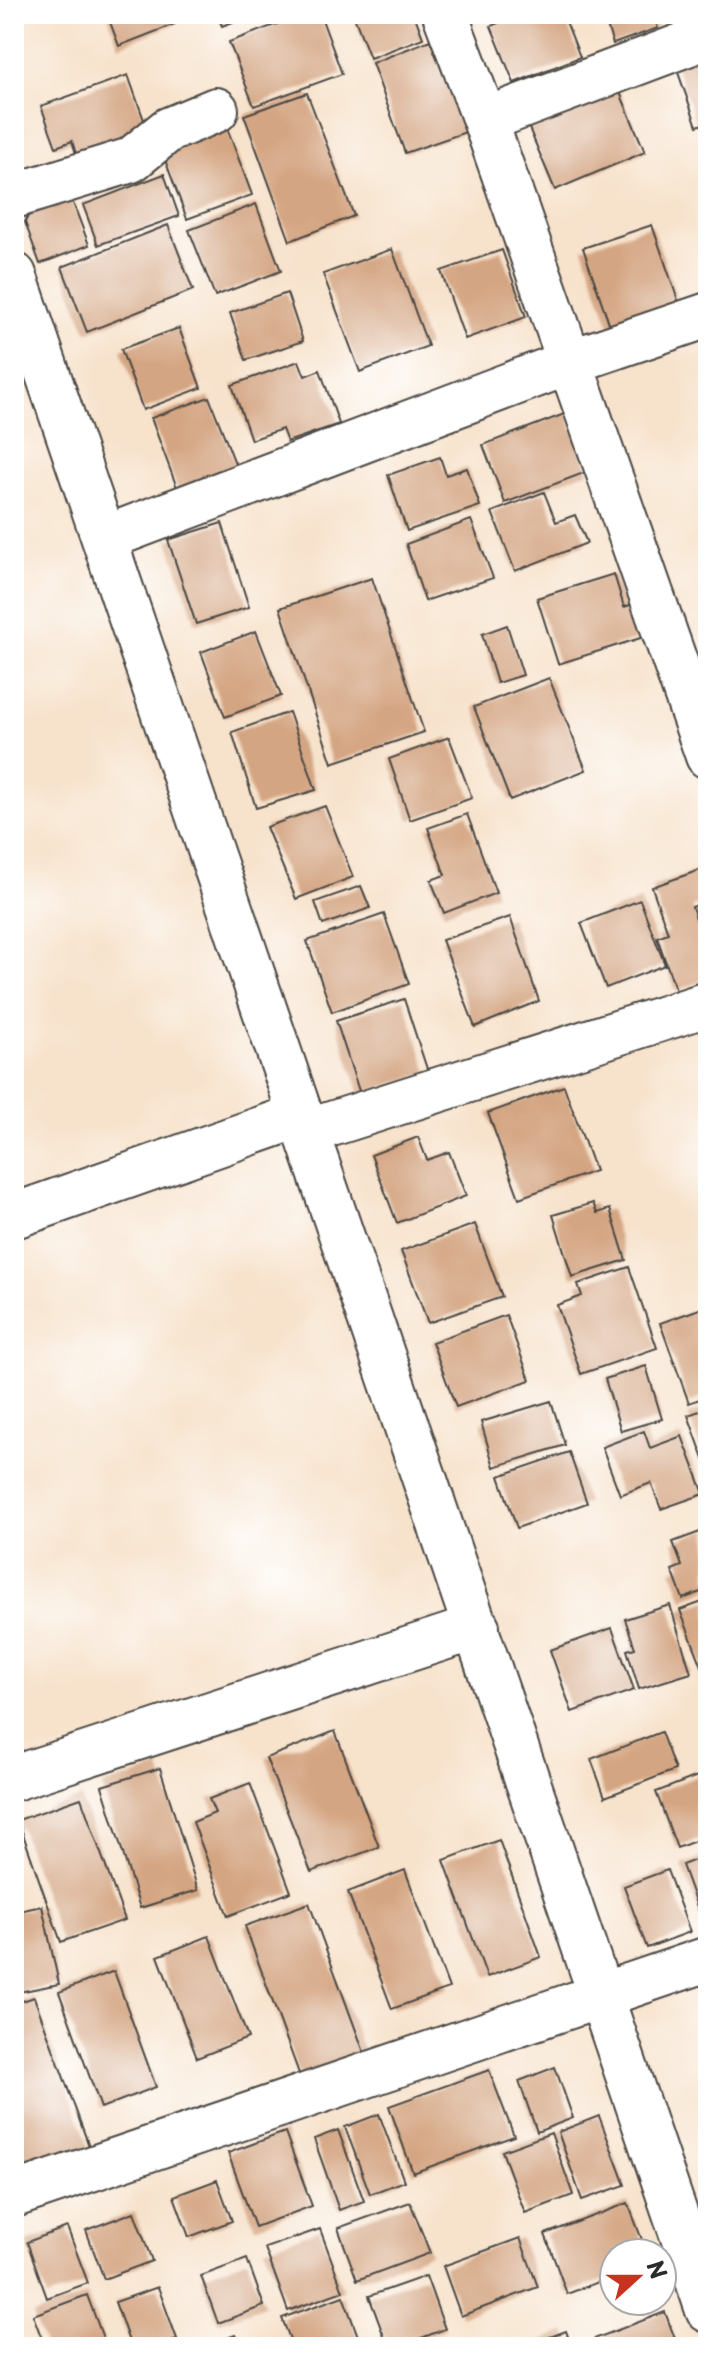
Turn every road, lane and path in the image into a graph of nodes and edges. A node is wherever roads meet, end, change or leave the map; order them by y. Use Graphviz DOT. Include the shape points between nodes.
graph roads {
  1 [pos="445,14"];
  2 [pos="708,36"];
  3 [pos="216,110"];
  4 [pos="485,120"];
  5 [pos="14,196"];
  6 [pos="14,275"];
  7 [pos="708,315"];
  8 [pos="570,362"];
  9 [pos="105,538"];
  10 [pos="708,756"];
  11 [pos="708,1004"];
  12 [pos="303,1123"];
  13 [pos="14,1216"];
  14 [pos="477,1627"];
  15 [pos="14,1778"];
  16 [pos="708,1959"];
  17 [pos="600,1997"];
  18 [pos="14,2195"];
  19 [pos="708,2310"];
  1 -- 4 [label="street"];
  2 -- 4 [label="street"];
  3 -- 5 [label="street" via="168,130 131,160"];
  4 -- 8 [label="street"];
  6 -- 9 [label="street"];
  7 -- 8 [label="street"];
  8 -- 9 [label="street"];
  8 -- 10 [label="street"];
  9 -- 12 [label="street"];
  11 -- 12 [label="street"];
  12 -- 13 [label="street"];
  12 -- 14 [label="street"];
  14 -- 15 [label="street"];
  14 -- 17 [label="street"];
  16 -- 17 [label="street"];
  17 -- 18 [label="street"];
  17 -- 19 [label="street"];
}
